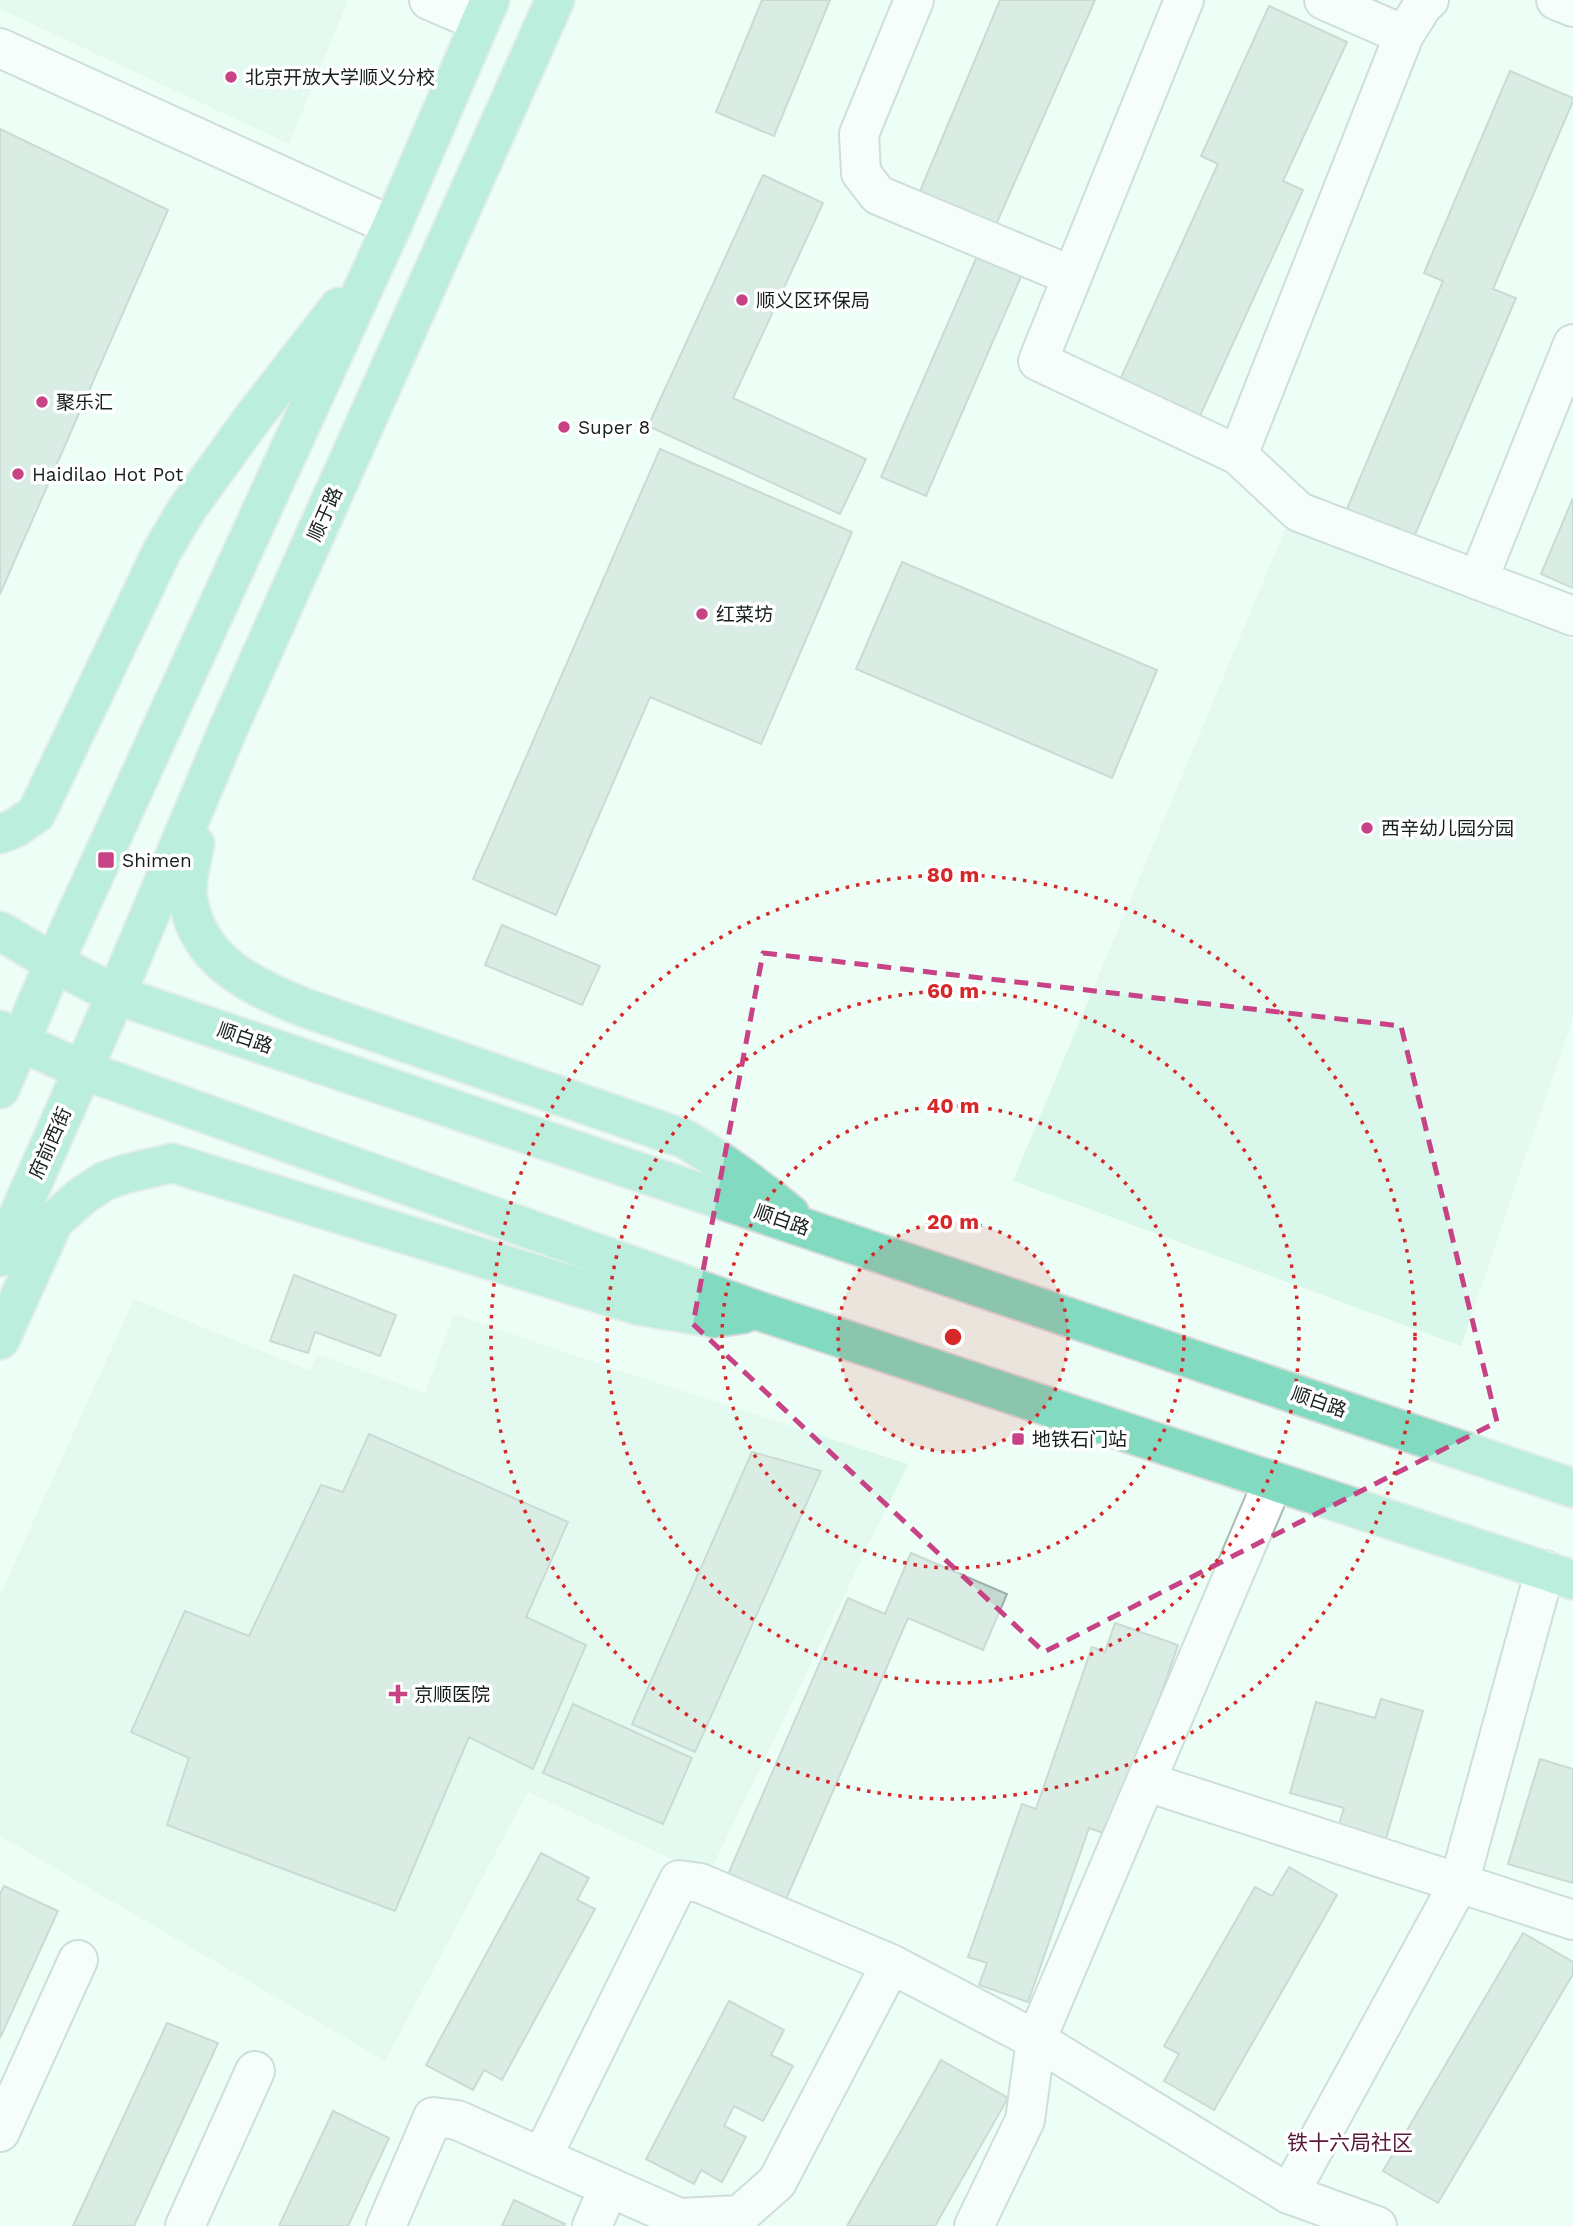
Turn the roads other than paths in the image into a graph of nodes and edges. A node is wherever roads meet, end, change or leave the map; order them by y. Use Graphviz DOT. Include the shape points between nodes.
graph roads {
  1 [pos="429,0"];
  2 [pos="555,0"];
  3 [pos="914,0"];
  4 [pos="1184,0"];
  5 [pos="1324,0"];
  6 [pos="1429,0"];
  7 [pos="1556,0"];
  8 [pos="1573,3"];
  9 [pos="485,11"];
  10 [pos="1404,35"];
  11 [pos="0,48"];
  12 [pos="386,240"];
  13 [pos="1072,276"];
  14 [pos="1573,344"];
  15 [pos="1238,455"];
  16 [pos="1478,580"];
  17 [pos="1573,616"];
  18 [pos="229,727"];
  19 [pos="0,834"];
  20 [pos="0,931"];
  21 [pos="54,964"];
  22 [pos="116,995"];
  23 [pos="100,1030"];
  24 [pos="10,1036"];
  25 [pos="83,1070"];
  26 [pos="0,1089"];
  27 [pos="808,1228"];
  28 [pos="0,1257"];
  29 [pos="762,1312"];
  30 [pos="0,1340"];
  31 [pos="1273,1482"];
  32 [pos="1573,1488"];
  33 [pos="1559,1575"];
  34 [pos="1147,1782"];
  35 [pos="1459,1883"];
  36 [pos="1573,1920"];
  37 [pos="78,1960"];
  38 [pos="891,1964"];
  39 [pos="1036,2040"];
  40 [pos="255,2071"];
  41 [pos="0,2132"];
  42 [pos="542,2157"];
  43 [pos="609,2187"];
  44 [pos="1289,2194"];
  45 [pos="185,2226"];
  46 [pos="386,2226"];
  47 [pos="592,2226"];
  48 [pos="974,2226"];
  49 [pos="1377,2226"];
  1 -- 9 [label="street"];
  2 -- 18 [label="main road, 顺于路"];
  3 -- 13 [label="street" via="859,134 861,173 878,195"];
  4 -- 13 [label="street"];
  5 -- 10 [label="street"];
  6 -- 10 [label="street"];
  7 -- 8 [label="street"];
  9 -- 12 [label="main road"];
  10 -- 15 [label="street"];
  11 -- 12 [label="street"];
  12 -- 19 [label="main road" via="187,509 162,551 46,798 36,814"];
  12 -- 21 [label="main road"];
  13 -- 15 [label="street" via="1038,361"];
  14 -- 16 [label="street"];
  15 -- 16 [label="street" via="1299,512"];
  16 -- 17 [label="street"];
  18 -- 22 [label="main road, 顺于路"];
  18 -- 27 [label="main road" via="200,824 187,896 197,930 230,970 305,1009 684,1139 755,1184"];
  20 -- 21 [label="main road, 顺白路"];
  21 -- 22 [label="main road, 顺白路"];
  21 -- 24 [label="main road" via="37,1003"];
  22 -- 23 [label="main road, 顺于路"];
  22 -- 27 [label="main road, 顺白路"];
  23 -- 25 [label="main road, 府前西街"];
  24 -- 25 [label="main road"];
  24 -- 26 [label="main road"];
  25 -- 28 [label="main road, 府前西街"];
  25 -- 29 [label="main road"];
  27 -- 32 [label="main road, 顺白路"];
  29 -- 30 [label="main road" via="713,1318 640,1307 172,1163 105,1181 54,1221"];
  29 -- 31 [label="main road"];
  31 -- 33 [label="main road"];
  31 -- 34 [label="street"];
  33 -- 35 [label="street"];
  34 -- 35 [label="street"];
  34 -- 39 [label="street"];
  35 -- 36 [label="street"];
  35 -- 44 [label="street"];
  37 -- 41 [label="street"];
  38 -- 39 [label="street"];
  38 -- 42 [label="street" via="700,1883 679,1881"];
  38 -- 43 [label="street" via="777,2182 740,2215 679,2218"];
  39 -- 44 [label="street"];
  39 -- 48 [label="street" via="1025,2120"];
  40 -- 45 [label="street"];
  42 -- 43 [label="street"];
  42 -- 46 [label="street" via="457,2120 433,2117"];
  43 -- 47 [label="street"];
  44 -- 49 [label="street"];
}
